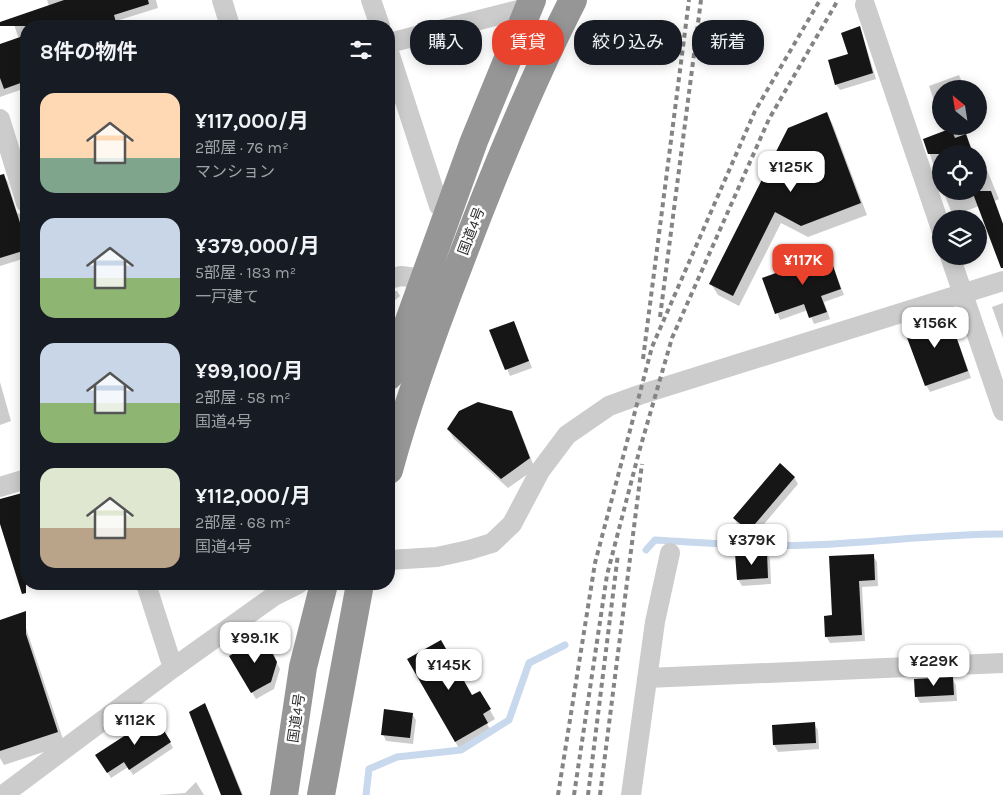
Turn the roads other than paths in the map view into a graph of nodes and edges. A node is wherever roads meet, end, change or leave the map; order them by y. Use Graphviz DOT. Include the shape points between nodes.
graph roads {
  1 [pos="222,0"];
  2 [pos="372,0"];
  3 [pos="572,0"];
  4 [pos="531,3"];
  5 [pos="865,5"];
  6 [pos="228,20"];
  7 [pos="378,20"];
  8 [pos="395,41"];
  9 [pos="395,70"];
  10 [pos="0,119"];
  11 [pos="13,160"];
  12 [pos="20,183"];
  13 [pos="935,210"];
  14 [pos="448,212"];
  15 [pos="953,265"];
  16 [pos="395,277"];
  17 [pos="424,279"];
  18 [pos="1003,281"];
  19 [pos="963,294"];
  20 [pos="395,359"];
  21 [pos="1003,411"];
  22 [pos="395,446"];
  23 [pos="20,481"];
  24 [pos="0,487"];
  25 [pos="670,553"];
  26 [pos="395,560"];
  27 [pos="148,590"];
  28 [pos="286,590"];
  29 [pos="322,590"];
  30 [pos="359,590"];
  31 [pos="1003,663"];
  32 [pos="173,668"];
  33 [pos="647,678"];
  34 [pos="3,795"];
  35 [pos="284,795"];
  36 [pos="321,795"];
  37 [pos="631,795"];
  1 -- 6 [label="street"];
  2 -- 7 [label="street"];
  3 -- 22 [label="highway, 国道4号" via="494,172 434,329"];
  4 -- 8 [label="street"];
  4 -- 14 [label="highway, 国道4号"];
  5 -- 13 [label="street"];
  9 -- 14 [label="street" via="439,206"];
  10 -- 11 [label="street"];
  11 -- 12 [label="street"];
  14 -- 17 [label="highway, 国道4号"];
  15 -- 19 [label="street"];
  16 -- 17 [label="street"];
  17 -- 20 [label="highway, 国道4号"];
  18 -- 19 [label="street"];
  19 -- 21 [label="street"];
  19 -- 26 [label="street" via="609,406 568,434 540,471 512,524 492,543 437,557"];
  23 -- 24 [label="street"];
  25 -- 33 [label="street"];
  27 -- 32 [label="street"];
  28 -- 32 [label="street"];
  29 -- 35 [label="highway, 国道4号" via="303,667"];
  30 -- 36 [label="highway"];
  31 -- 33 [label="street"];
  32 -- 34 [label="street"];
  33 -- 37 [label="street"];
}
